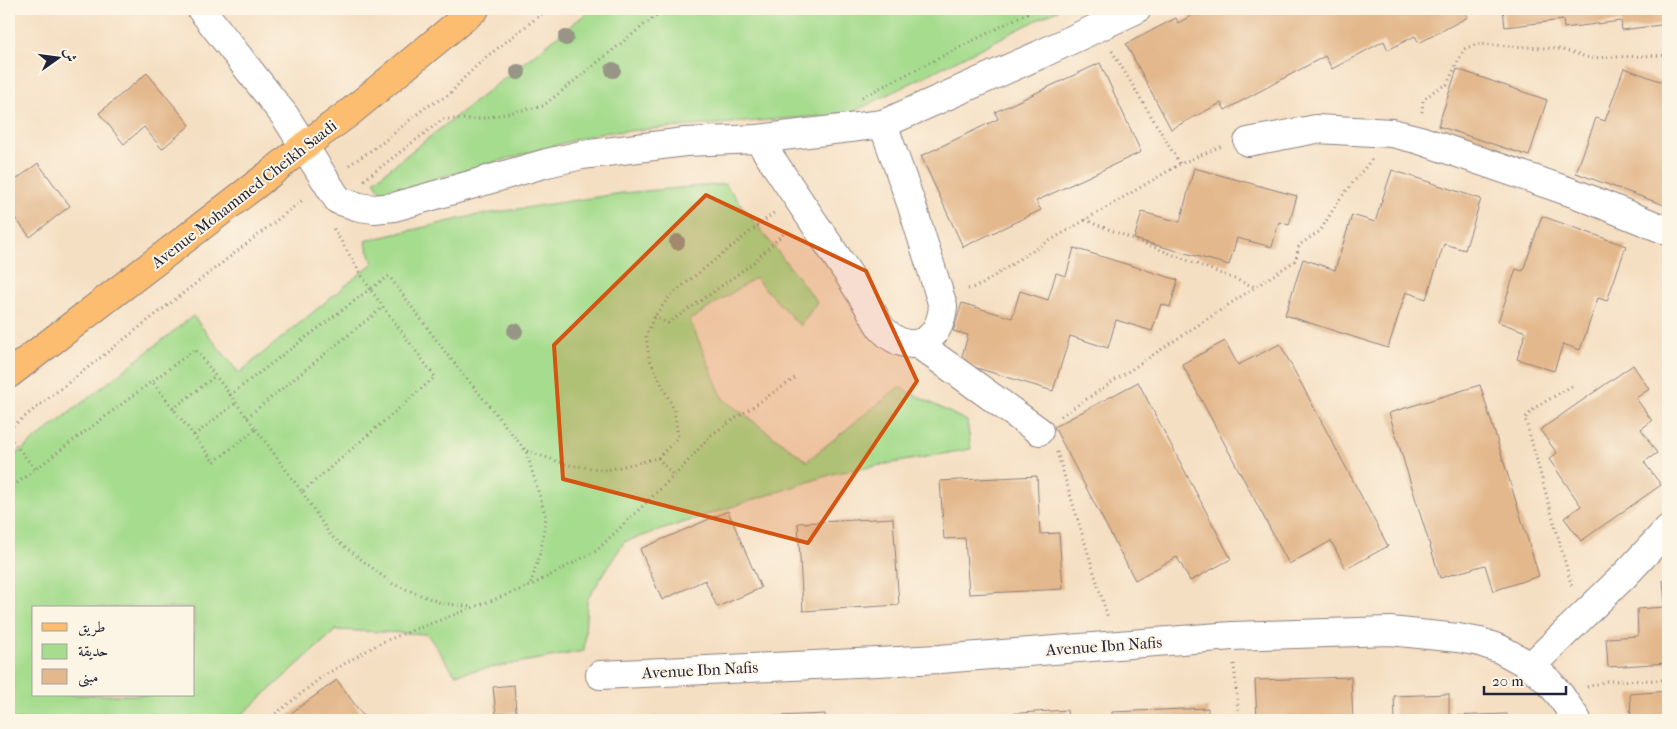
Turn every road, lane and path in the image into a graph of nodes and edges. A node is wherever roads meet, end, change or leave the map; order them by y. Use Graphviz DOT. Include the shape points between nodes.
graph roads {
  1 [pos="201,9"];
  2 [pos="475,9"];
  3 [pos="548,9"];
  4 [pos="664,9"];
  5 [pos="1035,9"];
  6 [pos="1137,9"];
  7 [pos="1098,27"];
  8 [pos="1668,54"];
  9 [pos="854,102"];
  10 [pos="883,124"];
  11 [pos="1392,133"];
  12 [pos="758,139"];
  13 [pos="1420,140"];
  14 [pos="1248,142"];
  15 [pos="304,146"];
  16 [pos="1180,164"];
  17 [pos="332,190"];
  18 [pos="801,203"];
  19 [pos="1085,220"];
  20 [pos="332,226"];
  21 [pos="1668,230"];
  22 [pos="1255,287"];
  23 [pos="370,289"];
  24 [pos="940,298"];
  25 [pos="383,307"];
  26 [pos="654,317"];
  27 [pos="918,344"];
  28 [pos="9,374"];
  29 [pos="215,376"];
  30 [pos="798,376"];
  31 [pos="152,381"];
  32 [pos="1572,386"];
  33 [pos="230,395"];
  34 [pos="236,403"];
  35 [pos="173,409"];
  36 [pos="247,417"];
  37 [pos="9,429"];
  38 [pos="256,429"];
  39 [pos="1039,431"];
  40 [pos="194,435"];
  41 [pos="9,437"];
  42 [pos="526,451"];
  43 [pos="658,458"];
  44 [pos="35,469"];
  45 [pos="674,476"];
  46 [pos="9,489"];
  47 [pos="302,492"];
  48 [pos="1668,528"];
  49 [pos="530,586"];
  50 [pos="474,607"];
  51 [pos="1589,610"];
  52 [pos="9,627"];
  53 [pos="14,634"];
  54 [pos="1232,636"];
  55 [pos="1116,645"];
  56 [pos="1531,666"];
  57 [pos="600,674"];
  58 [pos="1668,680"];
  59 [pos="1560,695"];
  60 [pos="268,720"];
  61 [pos="1239,720"];
  62 [pos="1577,720"];
  1 -- 15 [label="street" via="285,116"];
  2 -- 15 [label="main road, Avenue Mohammed Cheikh Saadi"];
  3 -- 17 [label="path" via="486,58 449,95 426,107 382,143"];
  4 -- 17 [label="path" via="543,106 479,119 444,119"];
  5 -- 9 [label="path"];
  6 -- 7 [label="street"];
  7 -- 10 [label="street"];
  7 -- 16 [label="path"];
  8 -- 13 [label="path" via="1590,58 1560,50 1477,44 1464,49 1447,84 1423,101"];
  10 -- 12 [label="street"];
  10 -- 24 [label="street"];
  11 -- 13 [label="street"];
  11 -- 14 [label="street" via="1316,129"];
  11 -- 22 [label="path" via="1339,200 1320,231 1300,245 1296,260"];
  12 -- 17 [label="street" via="685,142 582,155 394,207 359,207"];
  12 -- 18 [label="street"];
  13 -- 21 [label="street" via="1579,195"];
  14 -- 16 [label="path" via="1220,146"];
  15 -- 17 [label="street"];
  15 -- 28 [label="main road, Avenue Mohammed Cheikh Saadi"];
  16 -- 19 [label="path"];
  17 -- 37 [label="path"];
  18 -- 26 [label="path" via="671,295"];
  18 -- 26 [label="path" via="753,263 668,322"];
  18 -- 27 [label="street" via="882,329 896,339"];
  19 -- 22 [label="path"];
  19 -- 24 [label="path" via="981,285"];
  20 -- 23 [label="path"];
  22 -- 39 [label="path"];
  23 -- 25 [label="path"];
  23 -- 33 [label="path"];
  23 -- 42 [label="path" via="389,276 446,353"];
  24 -- 27 [label="street" via="943,306 938,326 930,338"];
  25 -- 36 [label="path"];
  25 -- 47 [label="path" via="435,377"];
  26 -- 43 [label="path" via="646,336 649,358 674,410 678,437"];
  27 -- 39 [label="street"];
  29 -- 31 [label="path" via="195,349"];
  29 -- 33 [label="path"];
  29 -- 35 [label="path"];
  30 -- 45 [label="path" via="711,435"];
  31 -- 35 [label="path"];
  31 -- 44 [label="path"];
  32 -- 51 [label="path" via="1536,406 1526,418 1573,588"];
  33 -- 34 [label="path"];
  34 -- 36 [label="path"];
  34 -- 40 [label="path"];
  35 -- 40 [label="path"];
  36 -- 38 [label="path"];
  38 -- 40 [label="path" via="214,462"];
  38 -- 47 [label="path"];
  39 -- 55 [label="path" via="1057,452"];
  41 -- 44 [label="path"];
  42 -- 43 [label="path" via="568,465 607,470"];
  42 -- 49 [label="path" via="546,517 541,550"];
  43 -- 45 [label="path"];
  44 -- 46 [label="path"];
  45 -- 49 [label="path" via="596,550"];
  47 -- 50 [label="path" via="331,536 393,584 441,602"];
  48 -- 51 [label="street"];
  49 -- 50 [label="path"];
  50 -- 60 [label="path" via="382,642 323,676"];
  51 -- 56 [label="street"];
  52 -- 53 [label="path"];
  54 -- 55 [label="street, Avenue Ibn Nafis"];
  54 -- 56 [label="street, Avenue Ibn Nafis" via="1390,631 1473,641 1500,649"];
  54 -- 61 [label="path"];
  55 -- 57 [label="street, Avenue Ibn Nafis" via="940,659"];
  56 -- 59 [label="street, Avenue Ibn Nafis"];
  58 -- 59 [label="path" via="1607,681"];
  59 -- 62 [label="street, Avenue Ibn Nafis"];
}
